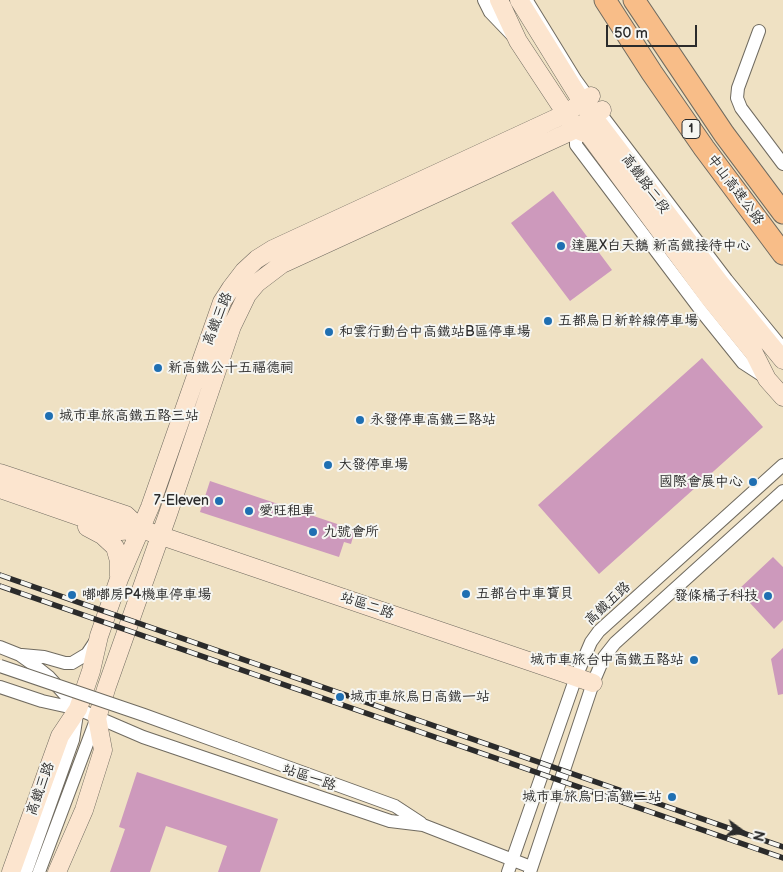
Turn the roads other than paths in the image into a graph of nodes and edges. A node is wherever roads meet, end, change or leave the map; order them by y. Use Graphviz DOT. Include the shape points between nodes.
graph roads {
  1 [pos="484,0"];
  2 [pos="499,0"];
  3 [pos="519,0"];
  4 [pos="530,0"];
  5 [pos="605,0"];
  6 [pos="634,0"];
  7 [pos="760,31"];
  8 [pos="518,42"];
  9 [pos="587,99"];
  10 [pos="566,114"];
  11 [pos="598,114"];
  12 [pos="576,130"];
  13 [pos="783,164"];
  14 [pos="783,213"];
  15 [pos="783,254"];
  16 [pos="783,344"];
  17 [pos="783,360"];
  18 [pos="783,397"];
  19 [pos="783,465"];
  20 [pos="0,473"];
  21 [pos="0,489"];
  22 [pos="783,491"];
  23 [pos="58,509"];
  24 [pos="141,529"];
  25 [pos="160,536"];
  26 [pos="119,579"];
  27 [pos="99,636"];
  28 [pos="0,647"];
  29 [pos="20,654"];
  30 [pos="0,662"];
  31 [pos="576,677"];
  32 [pos="593,683"];
  33 [pos="0,687"];
  34 [pos="78,709"];
  35 [pos="97,718"];
  36 [pos="423,825"];
  37 [pos="510,866"];
  38 [pos="531,870"];
  39 [pos="11,872"];
  40 [pos="26,872"];
  41 [pos="39,872"];
  42 [pos="57,872"];
  1 -- 8 [label="street, 高鐵路二段" via="490,12"];
  2 -- 8 [label="street, 高鐵路二段"];
  3 -- 9 [label="street, 高鐵路二段"];
  4 -- 9 [label="lane, 高鐵路二段" via="578,78"];
  5 -- 15 [label="highway, 中山高速公路 / 1" via="704,148"];
  6 -- 14 [label="highway, 中山高速公路 / 1" via="719,126"];
  7 -- 13 [label="street" via="737,98"];
  8 -- 10 [label="street, 高鐵路二段"];
  9 -- 10 [label="street, 高鐵三路"];
  9 -- 11 [label="street, 高鐵路二段"];
  10 -- 12 [label="street, 高鐵路二段"];
  10 -- 24 [label="street, 高鐵三路" via="273,249 244,271 222,302"];
  11 -- 12 [label="street, 高鐵三路"];
  11 -- 16 [label="lane, 高鐵路二段"];
  11 -- 17 [label="street, 高鐵路二段" via="720,283"];
  12 -- 18 [label="street, 高鐵路二段" via="589,135 754,353 767,379"];
  12 -- 25 [label="street, 高鐵三路" via="294,258 257,283 247,295 232,326"];
  19 -- 31 [label="street, 高鐵五路" via="599,631 590,642"];
  20 -- 24 [label="street, 站區二路" via="126,515"];
  21 -- 23 [label="street, 站區二路"];
  22 -- 32 [label="street" via="615,643 604,657"];
  23 -- 24 [label="street, 站區二路" via="121,531"];
  23 -- 26 [label="street" via="108,538 118,554"];
  24 -- 25 [label="street, 站區二路"];
  24 -- 26 [label="street, 高鐵三路"];
  25 -- 31 [label="street, 站區二路"];
  25 -- 35 [label="street, 高鐵三路"];
  26 -- 27 [label="street, 高鐵三路"];
  27 -- 29 [label="street" via="87,654 72,663"];
  27 -- 34 [label="street, 高鐵三路"];
  28 -- 29 [label="street, 站區一路"];
  29 -- 34 [label="street, 站區一路" via="49,677"];
  30 -- 36 [label="street, bridge" via="395,806"];
  31 -- 32 [label="street, 站區二路"];
  31 -- 37 [label="street, 高鐵五路"];
  32 -- 38 [label="street"];
  33 -- 34 [label="street, 站區一路"];
  34 -- 35 [label="street, 站區一路"];
  34 -- 39 [label="street, 高鐵三路" via="60,736"];
  34 -- 40 [label="street, 高鐵三路" via="73,740"];
  35 -- 36 [label="street, 站區一路" via="143,737 390,821"];
  35 -- 41 [label="street, 高鐵三路"];
  35 -- 42 [label="street, 高鐵三路" via="103,750 84,810"];
  36 -- 37 [label="street, 站區一路"];
  37 -- 38 [label="street, 站區一路"];
}
